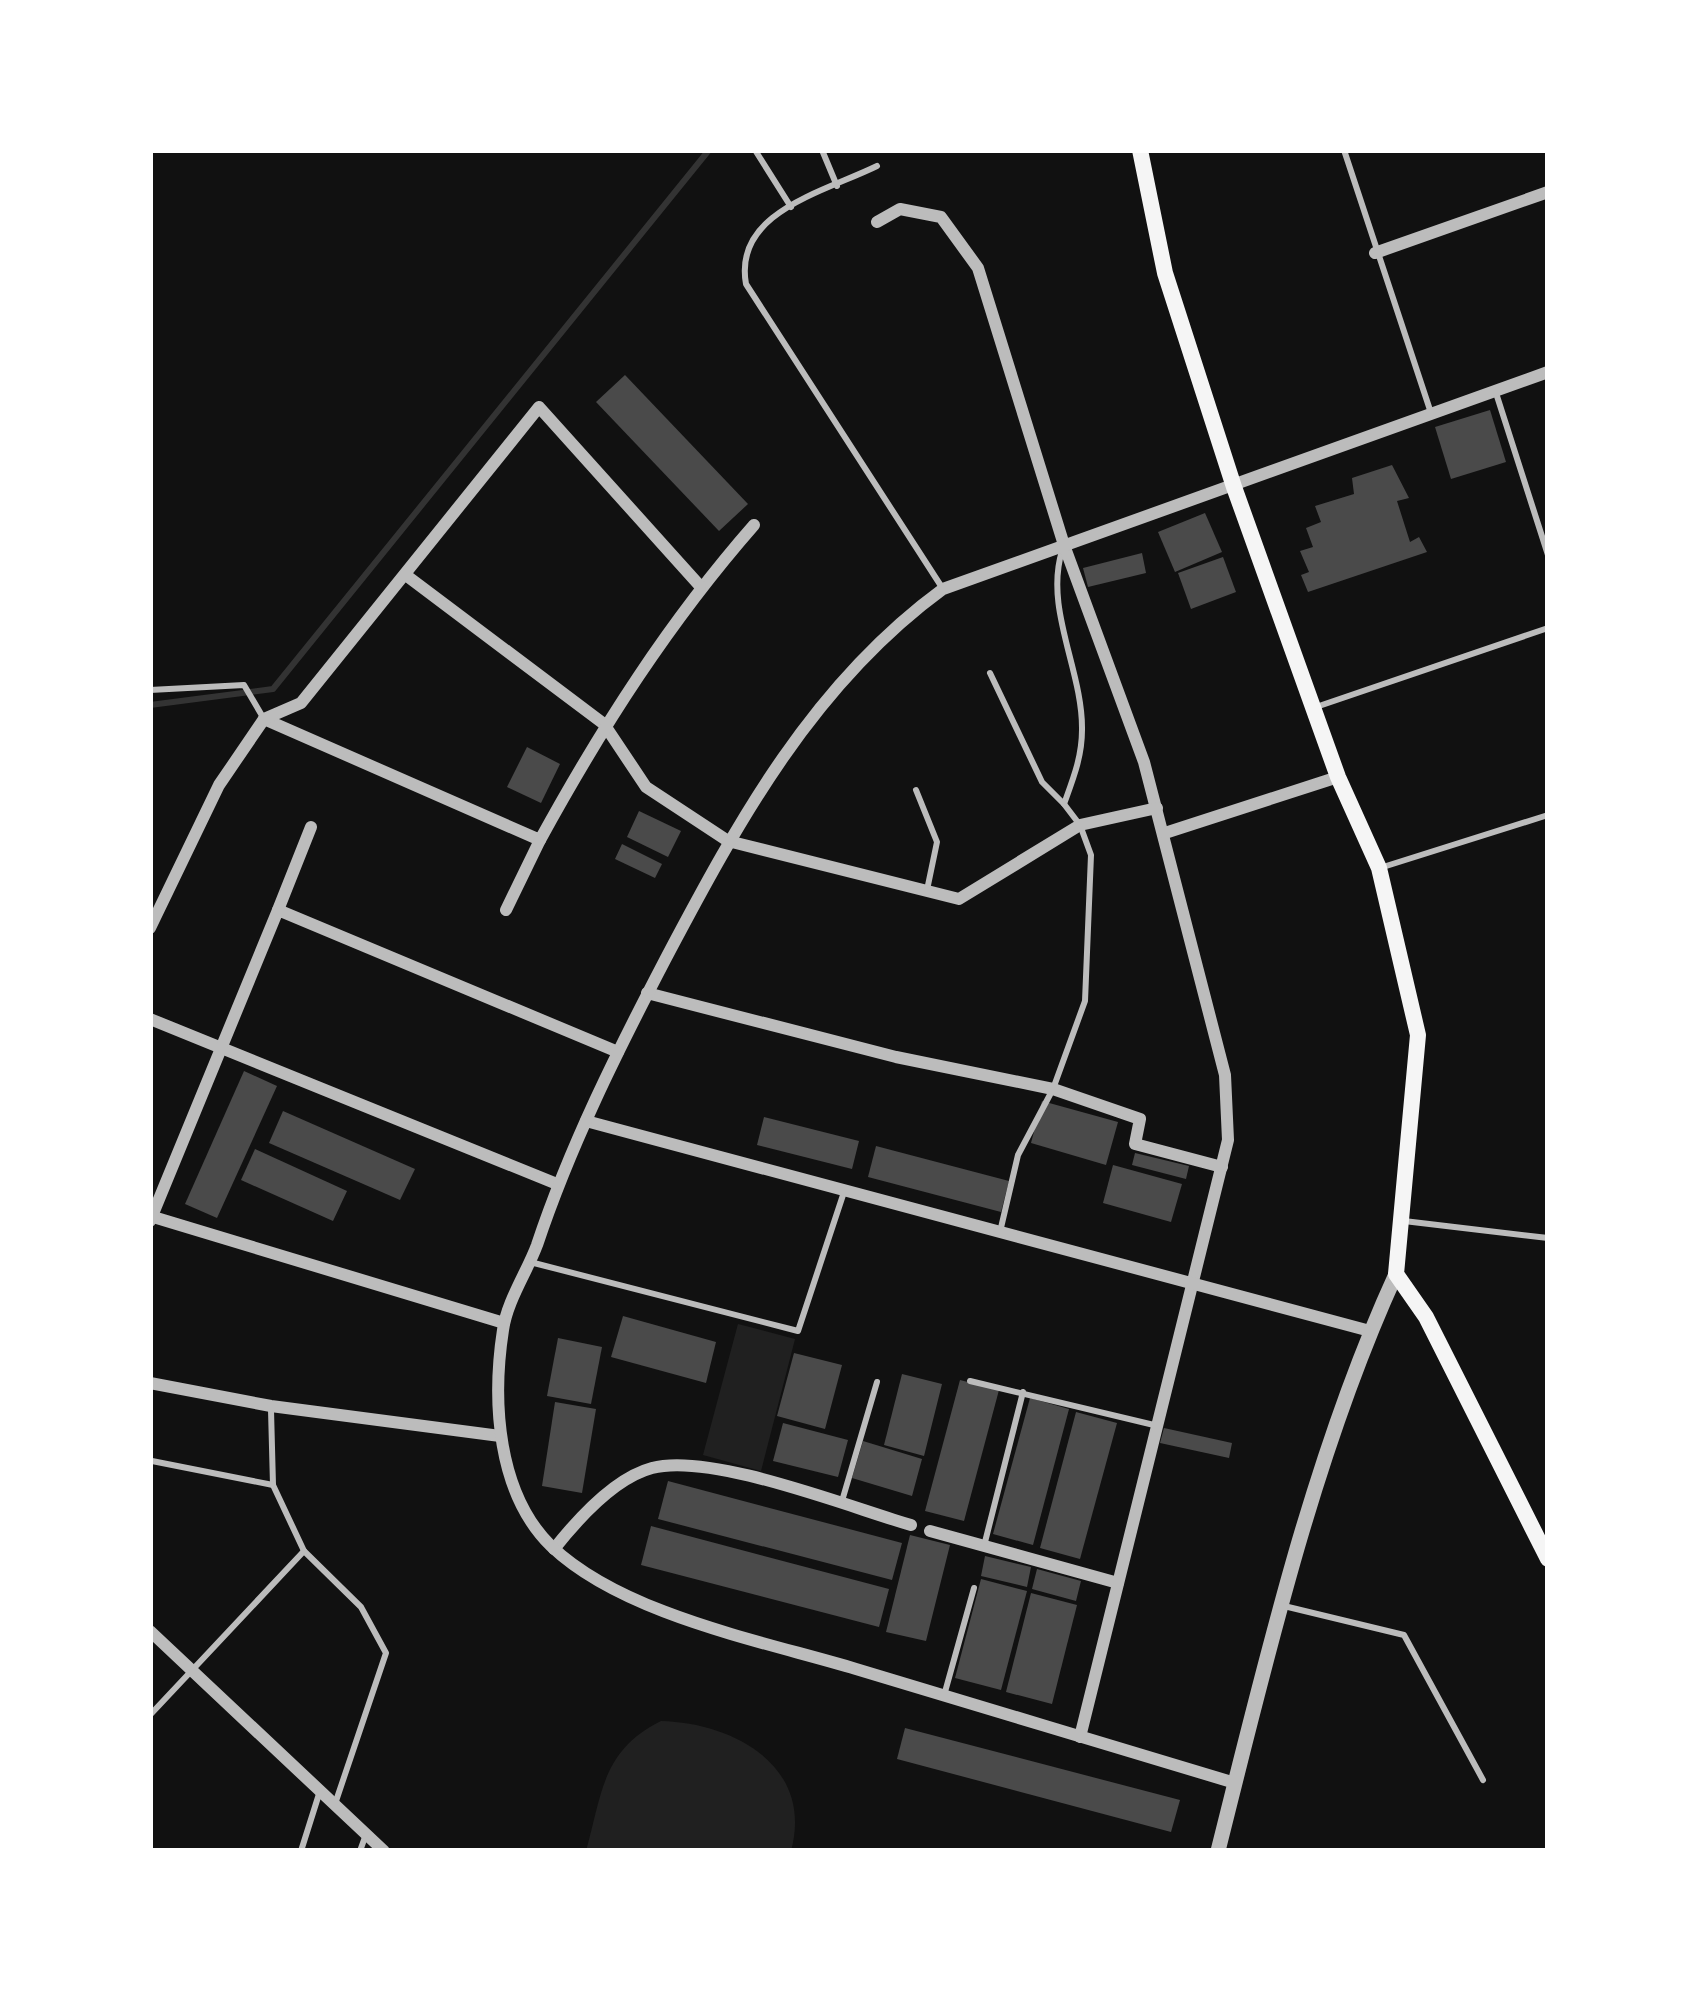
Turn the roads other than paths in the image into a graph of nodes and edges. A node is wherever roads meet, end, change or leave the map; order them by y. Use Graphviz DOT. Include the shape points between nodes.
graph roads {
  1 [pos="755,150"];
  2 [pos="822,150"];
  3 [pos="1140,150"];
  4 [pos="1344,150"];
  5 [pos="877,166"];
  6 [pos="837,186"];
  7 [pos="1548,192"];
  8 [pos="791,207"];
  9 [pos="877,222"];
  10 [pos="1375,254"];
  11 [pos="1548,372"];
  12 [pos="1495,389"];
  13 [pos="1431,413"];
  14 [pos="1234,487"];
  15 [pos="754,525"];
  16 [pos="1064,545"];
  17 [pos="1548,555"];
  18 [pos="407,577"];
  19 [pos="700,586"];
  20 [pos="943,589"];
  21 [pos="1548,628"];
  22 [pos="990,673"];
  23 [pos="150,690"];
  24 [pos="1314,708"];
  25 [pos="264,718"];
  26 [pos="604,724"];
  27 [pos="1338,777"];
  28 [pos="916,790"];
  29 [pos="1064,804"];
  30 [pos="1157,808"];
  31 [pos="1548,815"];
  32 [pos="1080,825"];
  33 [pos="311,827"];
  34 [pos="1165,833"];
  35 [pos="540,840"];
  36 [pos="728,841"];
  37 [pos="1379,868"];
  38 [pos="927,890"];
  39 [pos="278,910"];
  40 [pos="506,910"];
  41 [pos="150,928"];
  42 [pos="647,993"];
  43 [pos="150,1019"];
  44 [pos="219,1050"];
  45 [pos="618,1052"];
  46 [pos="1053,1089"];
  47 [pos="586,1121"];
  48 [pos="1222,1167"];
  49 [pos="557,1184"];
  50 [pos="845,1190"];
  51 [pos="150,1218"];
  52 [pos="1405,1222"];
  53 [pos="1000,1232"];
  54 [pos="1548,1238"];
  55 [pos="530,1262"];
  56 [pos="1396,1274"];
  57 [pos="1193,1283"];
  58 [pos="504,1323"];
  59 [pos="1370,1330"];
  60 [pos="970,1381"];
  61 [pos="877,1382"];
  62 [pos="150,1383"];
  63 [pos="1024,1392"];
  64 [pos="271,1406"];
  65 [pos="1157,1426"];
  66 [pos="500,1436"];
  67 [pos="152,1461"];
  68 [pos="273,1485"];
  69 [pos="841,1504"];
  70 [pos="911,1525"];
  71 [pos="930,1531"];
  72 [pos="984,1546"];
  73 [pos="554,1550"];
  74 [pos="304,1551"];
  75 [pos="1548,1559"];
  76 [pos="1118,1583"];
  77 [pos="974,1588"];
  78 [pos="1280,1605"];
  79 [pos="150,1631"];
  80 [pos="194,1670"];
  81 [pos="944,1696"];
  82 [pos="150,1715"];
  83 [pos="1080,1737"];
  84 [pos="1483,1780"];
  85 [pos="1235,1783"];
  86 [pos="319,1794"];
  87 [pos="334,1808"];
  88 [pos="362,1844"];
  89 [pos="301,1851"];
  90 [pos="384,1851"];
  91 [pos="1218,1851"];
  1 -- 8 [label="lane"];
  2 -- 6 [label="lane"];
  3 -- 14 [label="main road" via="1166,273"];
  4 -- 10 [label="lane"];
  5 -- 6 [label="lane"];
  6 -- 8 [label="lane"];
  7 -- 10 [label="street"];
  8 -- 20 [label="lane" via="748,242 746,284"];
  9 -- 16 [label="street" via="900,209 941,217 978,268"];
  10 -- 13 [label="lane"];
  11 -- 12 [label="street"];
  12 -- 13 [label="street"];
  12 -- 17 [label="lane"];
  13 -- 14 [label="street"];
  14 -- 16 [label="street"];
  14 -- 24 [label="main road"];
  15 -- 19 [label="street"];
  16 -- 20 [label="street"];
  16 -- 29 [label="lane" via="1054,576 1082,725"];
  16 -- 30 [label="street"];
  18 -- 19 [label="street" via="539,407"];
  18 -- 25 [label="street" via="302,703"];
  18 -- 26 [label="street"];
  19 -- 26 [label="street"];
  20 -- 36 [label="street" via="847,672"];
  21 -- 24 [label="lane"];
  22 -- 29 [label="lane" via="1042,782"];
  23 -- 25 [label="lane" via="244,685"];
  24 -- 27 [label="main road"];
  25 -- 35 [label="street"];
  25 -- 41 [label="street" via="219,785"];
  26 -- 35 [label="street"];
  26 -- 36 [label="street" via="646,787"];
  27 -- 34 [label="street"];
  27 -- 37 [label="main road"];
  28 -- 38 [label="lane" via="937,842"];
  29 -- 32 [label="lane"];
  30 -- 32 [label="street"];
  30 -- 34 [label="street"];
  31 -- 37 [label="lane"];
  32 -- 38 [label="street" via="959,899"];
  32 -- 46 [label="lane" via="1091,855 1084,1001"];
  33 -- 39 [label="street"];
  34 -- 48 [label="street" via="1225,1075"];
  35 -- 40 [label="street"];
  36 -- 38 [label="street"];
  36 -- 42 [label="street"];
  37 -- 52 [label="main road" via="1418,1035"];
  39 -- 44 [label="street"];
  39 -- 45 [label="street"];
  42 -- 45 [label="street"];
  42 -- 46 [label="street"];
  43 -- 44 [label="street"];
  44 -- 49 [label="street"];
  44 -- 51 [label="street"];
  45 -- 47 [label="street"];
  46 -- 48 [label="street" via="1140,1119 1135,1144"];
  46 -- 53 [label="lane" via="1018,1156"];
  47 -- 49 [label="street"];
  47 -- 50 [label="street"];
  48 -- 57 [label="street"];
  49 -- 55 [label="street"];
  50 -- 53 [label="street"];
  50 -- 55 [label="lane" via="798,1331"];
  51 -- 58 [label="street"];
  52 -- 54 [label="lane"];
  52 -- 56 [label="main road"];
  53 -- 57 [label="street"];
  55 -- 58 [label="street"];
  56 -- 59 [label="street"];
  56 -- 75 [label="main road" via="1426,1317"];
  57 -- 59 [label="street"];
  57 -- 65 [label="street"];
  58 -- 66 [label="street"];
  59 -- 78 [label="street"];
  60 -- 63 [label="lane"];
  61 -- 69 [label="lane"];
  62 -- 64 [label="street"];
  63 -- 65 [label="lane"];
  63 -- 72 [label="lane"];
  64 -- 66 [label="street"];
  64 -- 68 [label="lane"];
  65 -- 76 [label="street"];
  66 -- 73 [label="street" via="519,1499"];
  67 -- 68 [label="lane"];
  68 -- 74 [label="lane"];
  69 -- 70 [label="street"];
  69 -- 73 [label="street" via="725,1471 667,1465 630,1478"];
  71 -- 72 [label="street"];
  72 -- 76 [label="street"];
  73 -- 81 [label="street" via="636,1599"];
  74 -- 80 [label="lane"];
  74 -- 87 [label="lane" via="361,1606 386,1653"];
  76 -- 83 [label="street"];
  77 -- 81 [label="lane"];
  78 -- 84 [label="lane" via="1404,1635"];
  78 -- 85 [label="street"];
  79 -- 80 [label="street"];
  80 -- 82 [label="lane"];
  80 -- 86 [label="street"];
  81 -- 83 [label="street"];
  83 -- 85 [label="street"];
  85 -- 91 [label="street"];
  86 -- 87 [label="street"];
  86 -- 89 [label="lane"];
  87 -- 88 [label="street"];
  88 -- 90 [label="street"];
}
